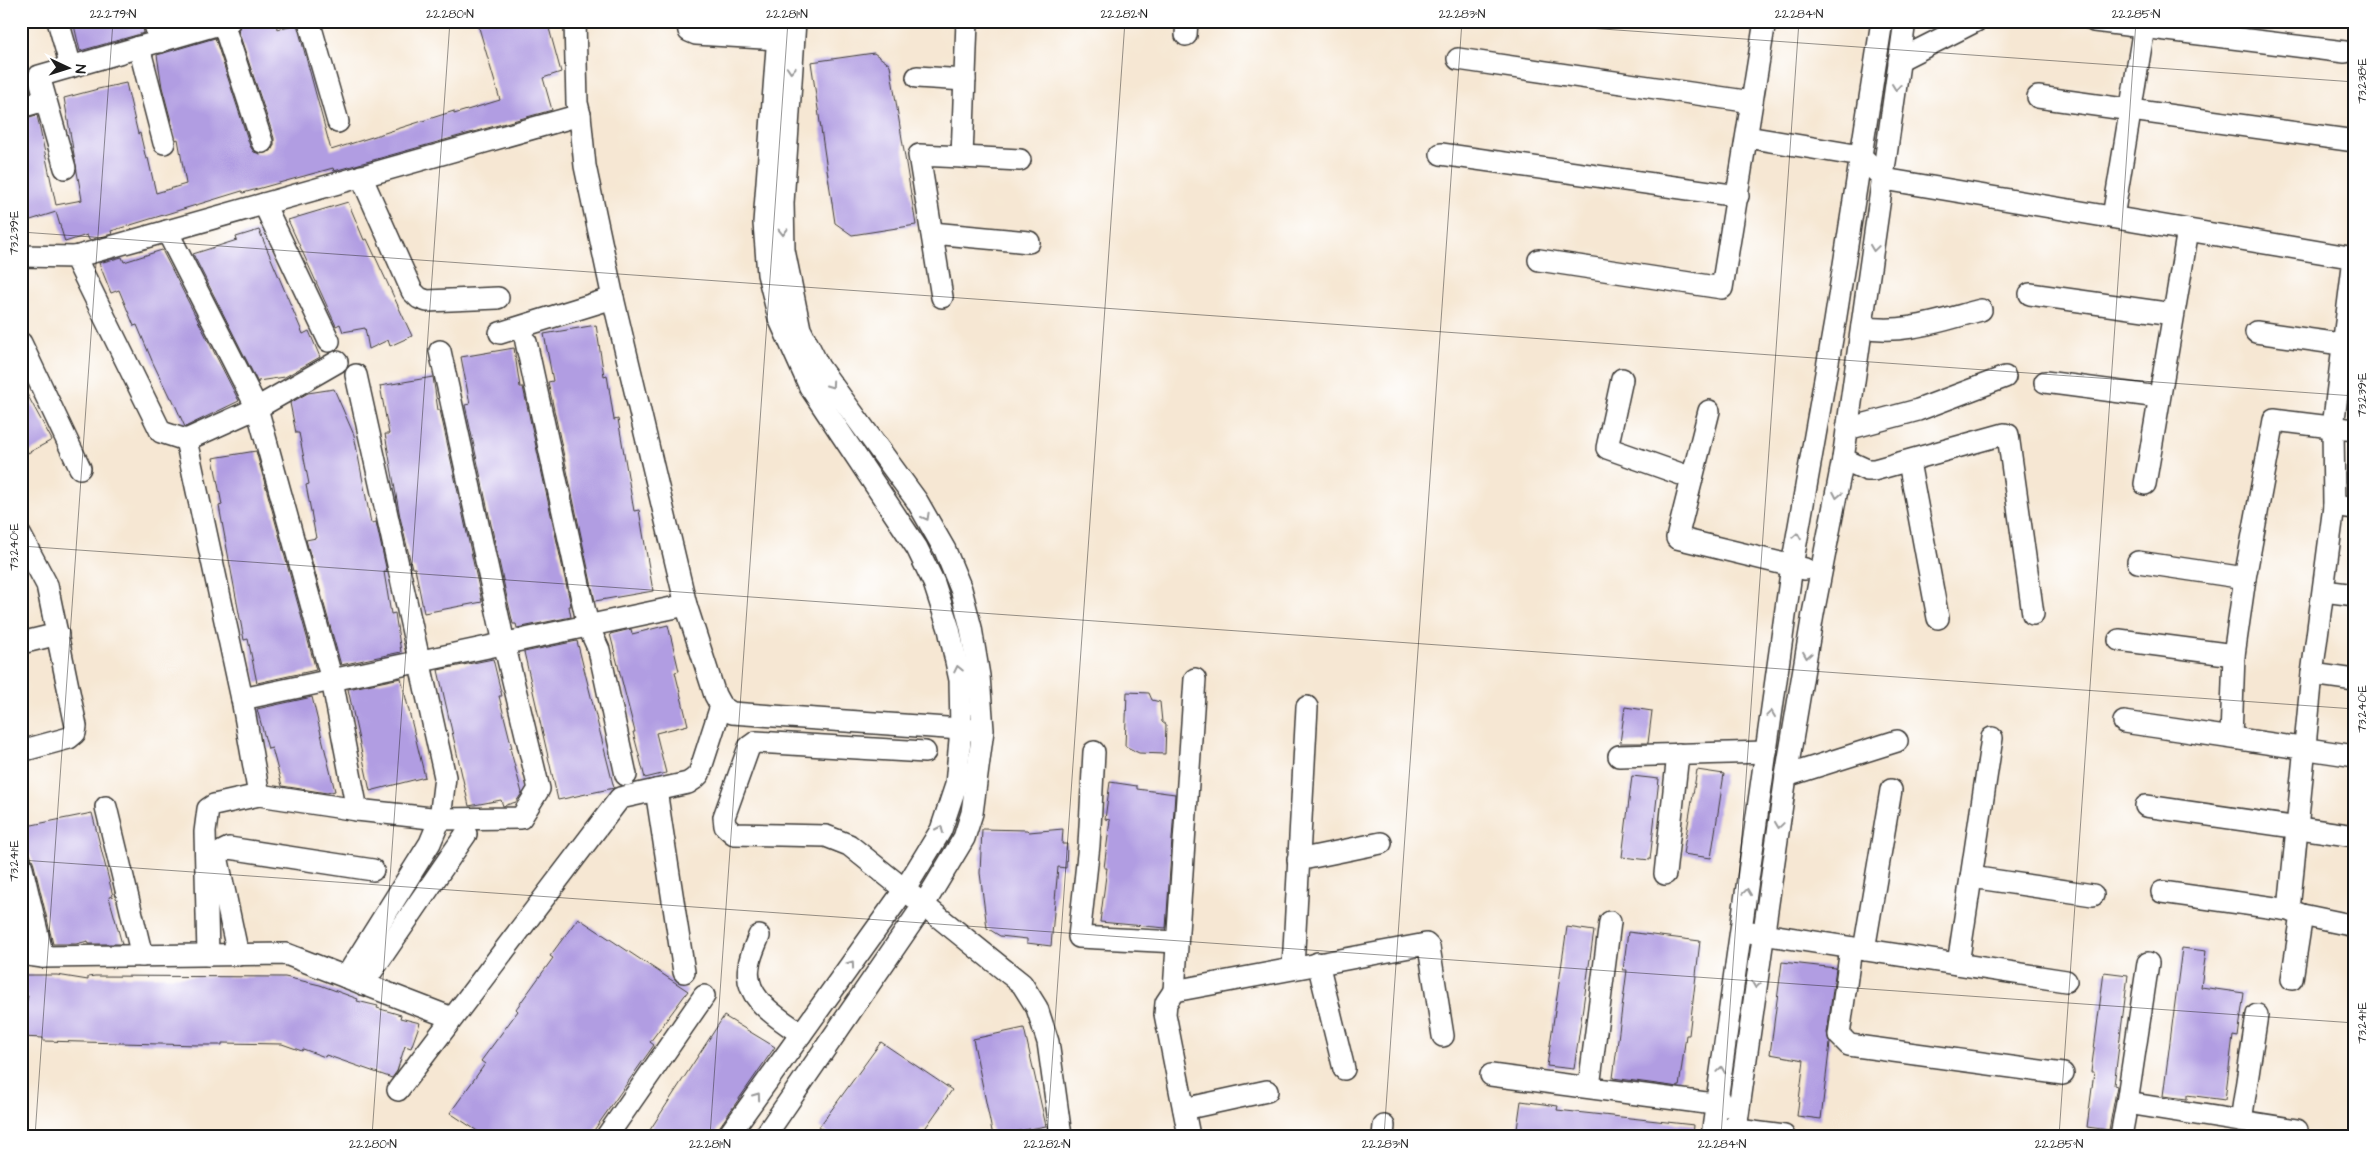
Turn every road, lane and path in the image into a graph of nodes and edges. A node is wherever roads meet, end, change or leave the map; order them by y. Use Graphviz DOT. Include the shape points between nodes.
graph roads {
  1 [pos="58,21"];
  2 [pos="154,21"];
  3 [pos="309,21"];
  4 [pos="575,21"];
  5 [pos="687,21"];
  6 [pos="794,21"];
  7 [pos="967,21"];
  8 [pos="1765,21"];
  9 [pos="1882,21"];
  10 [pos="1905,21"];
  11 [pos="1976,21"];
  12 [pos="2094,21"];
  13 [pos="226,22"];
  14 [pos="2144,25"];
  15 [pos="778,30"];
  16 [pos="160,42"];
  17 [pos="139,47"];
  18 [pos="2345,52"];
  19 [pos="1458,59"];
  20 [pos="1899,60"];
  21 [pos="71,67"];
  22 [pos="917,77"];
  23 [pos="965,80"];
  24 [pos="2038,97"];
  25 [pos="45,100"];
  26 [pos="1752,102"];
  27 [pos="21,107"];
  28 [pos="2131,110"];
  29 [pos="580,115"];
  30 [pos="338,122"];
  31 [pos="1747,138"];
  32 [pos="2355,141"];
  33 [pos="262,142"];
  34 [pos="164,143"];
  35 [pos="1441,154"];
  36 [pos="1861,156"];
  37 [pos="962,157"];
  38 [pos="1020,160"];
  39 [pos="65,168"];
  40 [pos="361,176"];
  41 [pos="1884,179"];
  42 [pos="1738,196"];
  43 [pos="264,204"];
  44 [pos="2113,217"];
  45 [pos="2188,230"];
  46 [pos="167,231"];
  47 [pos="932,233"];
  48 [pos="1029,242"];
  49 [pos="21,256"];
  50 [pos="75,257"];
  51 [pos="2354,258"];
  52 [pos="1539,260"];
  53 [pos="2030,294"];
  54 [pos="942,297"];
  55 [pos="498,298"];
  56 [pos="613,298"];
  57 [pos="1981,310"];
  58 [pos="2173,314"];
  59 [pos="1862,327"];
  60 [pos="2256,332"];
  61 [pos="500,333"];
  62 [pos="329,340"];
  63 [pos="526,342"];
  64 [pos="21,343"];
  65 [pos="2348,345"];
  66 [pos="440,351"];
  67 [pos="337,362"];
  68 [pos="356,375"];
  69 [pos="2005,376"];
  70 [pos="1622,379"];
  71 [pos="2045,382"];
  72 [pos="2159,397"];
  73 [pos="257,408"];
  74 [pos="1709,411"];
  75 [pos="2333,427"];
  76 [pos="1847,430"];
  77 [pos="2355,430"];
  78 [pos="186,440"];
  79 [pos="1844,459"];
  80 [pos="1909,462"];
  81 [pos="80,468"];
  82 [pos="1692,478"];
  83 [pos="2145,484"];
  84 [pos="2344,507"];
  85 [pos="21,536"];
  86 [pos="2138,562"];
  87 [pos="1792,566"];
  88 [pos="1821,573"];
  89 [pos="2245,578"];
  90 [pos="2324,590"];
  91 [pos="2355,595"];
  92 [pos="686,605"];
  93 [pos="2033,614"];
  94 [pos="1938,618"];
  95 [pos="588,626"];
  96 [pos="58,634"];
  97 [pos="2119,640"];
  98 [pos="21,643"];
  99 [pos="504,643"];
  100 [pos="2234,655"];
  101 [pos="418,662"];
  102 [pos="2312,674"];
  103 [pos="332,680"];
  104 [pos="1195,680"];
  105 [pos="2355,680"];
  106 [pos="242,698"];
  107 [pos="721,706"];
  108 [pos="1306,707"];
  109 [pos="2124,722"];
  110 [pos="961,729"];
  111 [pos="982,730"];
  112 [pos="2231,737"];
  113 [pos="1992,738"];
  114 [pos="1897,741"];
  115 [pos="2306,749"];
  116 [pos="21,751"];
  117 [pos="925,752"];
  118 [pos="1094,752"];
  119 [pos="1766,752"];
  120 [pos="1678,754"];
  121 [pos="1619,756"];
  122 [pos="2355,756"];
  123 [pos="626,775"];
  124 [pos="1786,776"];
  125 [pos="656,790"];
  126 [pos="1891,790"];
  127 [pos="259,795"];
  128 [pos="2146,806"];
  129 [pos="106,807"];
  130 [pos="358,810"];
  131 [pos="440,819"];
  132 [pos="2298,828"];
  133 [pos="466,834"];
  134 [pos="2355,836"];
  135 [pos="1381,843"];
  136 [pos="1298,860"];
  137 [pos="21,864"];
  138 [pos="373,870"];
  139 [pos="1666,874"];
  140 [pos="1971,877"];
  141 [pos="905,889"];
  142 [pos="2162,892"];
  143 [pos="2093,896"];
  144 [pos="923,906"];
  145 [pos="2295,913"];
  146 [pos="1610,922"];
  147 [pos="2355,926"];
  148 [pos="1741,931"];
  149 [pos="1763,934"];
  150 [pos="759,936"];
  151 [pos="1177,942"];
  152 [pos="1858,949"];
  153 [pos="21,954"];
  154 [pos="208,955"];
  155 [pos="238,955"];
  156 [pos="142,956"];
  157 [pos="43,957"];
  158 [pos="1318,963"];
  159 [pos="2148,963"];
  160 [pos="1958,964"];
  161 [pos="1293,968"];
  162 [pos="684,972"];
  163 [pos="2292,979"];
  164 [pos="354,980"];
  165 [pos="2066,981"];
  166 [pos="1174,991"];
  167 [pos="704,996"];
  168 [pos="2257,1015"];
  169 [pos="452,1018"];
  170 [pos="801,1034"];
  171 [pos="1443,1036"];
  172 [pos="1344,1069"];
  173 [pos="2063,1074"];
  174 [pos="1491,1075"];
  175 [pos="1589,1087"];
  176 [pos="398,1090"];
  177 [pos="1267,1091"];
  178 [pos="2126,1103"];
  179 [pos="1716,1104"];
  180 [pos="1739,1107"];
  181 [pos="1184,1109"];
  182 [pos="2241,1121"];
  183 [pos="2297,1130"];
  184 [pos="1713,1131"];
  185 [pos="1735,1133"];
  186 [pos="611,1134"];
  187 [pos="728,1136"];
  188 [pos="765,1136"];
  189 [pos="1061,1136"];
  190 [pos="1189,1136"];
  191 [pos="1784,1136"];
  192 [pos="2121,1136"];
  1 -- 21 [label="street"];
  2 -- 16 [label="street"];
  3 -- 30 [label="street"];
  4 -- 29 [label="street"];
  5 -- 15 [label="street" via="689,31 696,34"];
  6 -- 111 [label="street, one-way" via="783,204 784,250 798,321 819,367 917,501 945,550 961,589 971,628 979,676"];
  7 -- 23 [label="street"];
  8 -- 26 [label="street"];
  9 -- 36 [label="street"];
  10 -- 20 [label="street"];
  11 -- 20 [label="street"];
  12 -- 14 [label="street"];
  13 -- 16 [label="street"];
  13 -- 33 [label="street"];
  14 -- 18 [label="street"];
  14 -- 28 [label="street"];
  110 -- 15 [label="street, one-way" via="960,680 949,629 934,584 917,548 810,387 779,318 768,274 764,223"];
  16 -- 17 [label="street"];
  17 -- 21 [label="street"];
  17 -- 34 [label="street"];
  19 -- 26 [label="street"];
  20 -- 41 [label="street, one-way"];
  21 -- 25 [label="street" via="38,76"];
  22 -- 23 [label="street"];
  23 -- 37 [label="street"];
  24 -- 28 [label="street"];
  25 -- 27 [label="street"];
  25 -- 39 [label="street"];
  26 -- 31 [label="street"];
  28 -- 32 [label="street"];
  28 -- 44 [label="street"];
  29 -- 40 [label="street"];
  29 -- 56 [label="street" via="585,166"];
  31 -- 36 [label="street"];
  31 -- 42 [label="street"];
  35 -- 42 [label="street"];
  36 -- 41 [label="street"];
  87 -- 36 [label="street, one-way"];
  37 -- 38 [label="street"];
  37 -- 47 [label="street" via="919,155"];
  40 -- 43 [label="street"];
  40 -- 55 [label="street" via="412,291 419,298 427,301"];
  41 -- 44 [label="street"];
  41 -- 59 [label="street, one-way"];
  42 -- 52 [label="street" via="1722,288"];
  43 -- 46 [label="street"];
  43 -- 62 [label="street"];
  44 -- 45 [label="street"];
  45 -- 51 [label="street"];
  45 -- 58 [label="street"];
  46 -- 50 [label="street"];
  46 -- 73 [label="street"];
  47 -- 48 [label="street"];
  47 -- 54 [label="street"];
  49 -- 50 [label="street"];
  50 -- 78 [label="street" via="161,432"];
  51 -- 65 [label="street"];
  53 -- 58 [label="street"];
  56 -- 61 [label="street"];
  56 -- 92 [label="street"];
  57 -- 59 [label="street" via="1914,328 1882,331"];
  58 -- 72 [label="street"];
  59 -- 76 [label="street"];
  60 -- 65 [label="street"];
  63 -- 95 [label="street"];
  64 -- 81 [label="street"];
  65 -- 75 [label="street"];
  66 -- 99 [label="street"];
  67 -- 73 [label="street"];
  68 -- 101 [label="street"];
  69 -- 76 [label="street" via="1918,410"];
  70 -- 82 [label="street" via="1607,448"];
  71 -- 72 [label="street"];
  72 -- 83 [label="street"];
  73 -- 78 [label="street"];
  73 -- 103 [label="street"];
  74 -- 82 [label="street"];
  75 -- 77 [label="street"];
  75 -- 84 [label="street"];
  75 -- 89 [label="street" via="2274,420"];
  76 -- 79 [label="street"];
  78 -- 106 [label="street"];
  79 -- 80 [label="street" via="1867,470"];
  79 -- 88 [label="street, one-way"];
  80 -- 93 [label="street" via="2008,435"];
  80 -- 94 [label="street"];
  82 -- 87 [label="street" via="1678,538"];
  84 -- 90 [label="street"];
  85 -- 96 [label="street" via="47,585"];
  86 -- 89 [label="street"];
  87 -- 88 [label="street"];
  119 -- 87 [label="street, one-way"];
  88 -- 124 [label="street, one-way"];
  89 -- 100 [label="street"];
  90 -- 91 [label="street"];
  90 -- 102 [label="street"];
  92 -- 95 [label="street"];
  92 -- 107 [label="street" via="714,694"];
  95 -- 99 [label="street"];
  95 -- 123 [label="street" via="599,650"];
  96 -- 98 [label="street"];
  96 -- 116 [label="street" via="75,733 70,738"];
  97 -- 100 [label="street"];
  99 -- 101 [label="street"];
  99 -- 131 [label="street" via="539,789 521,818"];
  100 -- 112 [label="street"];
  101 -- 103 [label="street"];
  101 -- 131 [label="street" via="445,777"];
  102 -- 105 [label="street"];
  102 -- 115 [label="street"];
  103 -- 106 [label="street"];
  103 -- 130 [label="street"];
  104 -- 151 [label="street"];
  106 -- 127 [label="street"];
  107 -- 110 [label="street" via="732,713"];
  107 -- 125 [label="street" via="699,774 688,783"];
  108 -- 136 [label="street"];
  109 -- 112 [label="street"];
  110 -- 111 [label="street"];
  141 -- 110 [label="street, one-way" via="941,830 956,784"];
  111 -- 144 [label="street" via="972,813 964,838"];
  112 -- 115 [label="street"];
  113 -- 140 [label="street"];
  114 -- 124 [label="street"];
  115 -- 122 [label="street"];
  115 -- 132 [label="street"];
  117 -- 141 [label="street" via="756,742 749,746 724,817 725,826 734,834 838,839"];
  118 -- 151 [label="street" via="1089,845 1079,937"];
  119 -- 120 [label="street"];
  148 -- 119 [label="street, one-way"];
  120 -- 121 [label="street"];
  120 -- 139 [label="street"];
  124 -- 149 [label="street, one-way"];
  125 -- 162 [label="street"];
  125 -- 169 [label="street" via="625,796 617,802"];
  126 -- 152 [label="street"];
  127 -- 130 [label="street"];
  127 -- 154 [label="street" via="214,804 208,809 205,832"];
  128 -- 132 [label="street"];
  129 -- 156 [label="street"];
  130 -- 131 [label="street"];
  131 -- 164 [label="street"];
  132 -- 134 [label="street"];
  132 -- 145 [label="street"];
  133 -- 164 [label="street"];
  135 -- 136 [label="street"];
  136 -- 161 [label="street"];
  137 -- 157 [label="street"];
  138 -- 155 [label="street" via="229,848 222,851 218,854 218,861"];
  140 -- 143 [label="street"];
  140 -- 160 [label="street"];
  141 -- 144 [label="street"];
  170 -- 141 [label="street, one-way"];
  142 -- 145 [label="street"];
  144 -- 188 [label="street"];
  144 -- 189 [label="street" via="1022,984 1037,1008 1048,1042"];
  145 -- 147 [label="street"];
  145 -- 163 [label="street"];
  146 -- 175 [label="street"];
  148 -- 149 [label="street"];
  179 -- 148 [label="street, one-way"];
  149 -- 152 [label="street"];
  149 -- 180 [label="street, one-way"];
  150 -- 170 [label="street" via="749,965 751,990 761,1004"];
  151 -- 166 [label="street"];
  152 -- 160 [label="street"];
  152 -- 173 [label="street" via="1839,1035 1849,1045"];
  153 -- 157 [label="street"];
  154 -- 155 [label="street"];
  154 -- 156 [label="street"];
  155 -- 164 [label="street" via="286,954"];
  156 -- 157 [label="street"];
  158 -- 161 [label="street"];
  158 -- 171 [label="street" via="1426,944"];
  158 -- 172 [label="street"];
  159 -- 178 [label="street"];
  160 -- 165 [label="street"];
  161 -- 166 [label="street"];
  164 -- 169 [label="street"];
  166 -- 181 [label="street" via="1166,1003 1165,1014"];
  167 -- 186 [label="street"];
  168 -- 182 [label="street"];
  169 -- 176 [label="street"];
  187 -- 170 [label="street, one-way"];
  174 -- 175 [label="street"];
  175 -- 179 [label="street"];
  177 -- 181 [label="street"];
  178 -- 182 [label="street"];
  178 -- 192 [label="street"];
  179 -- 180 [label="street"];
  179 -- 184 [label="street"];
  180 -- 185 [label="street"];
  181 -- 190 [label="street"];
  182 -- 183 [label="street"];
  184 -- 185 [label="street"];
  185 -- 191 [label="street"];
}
